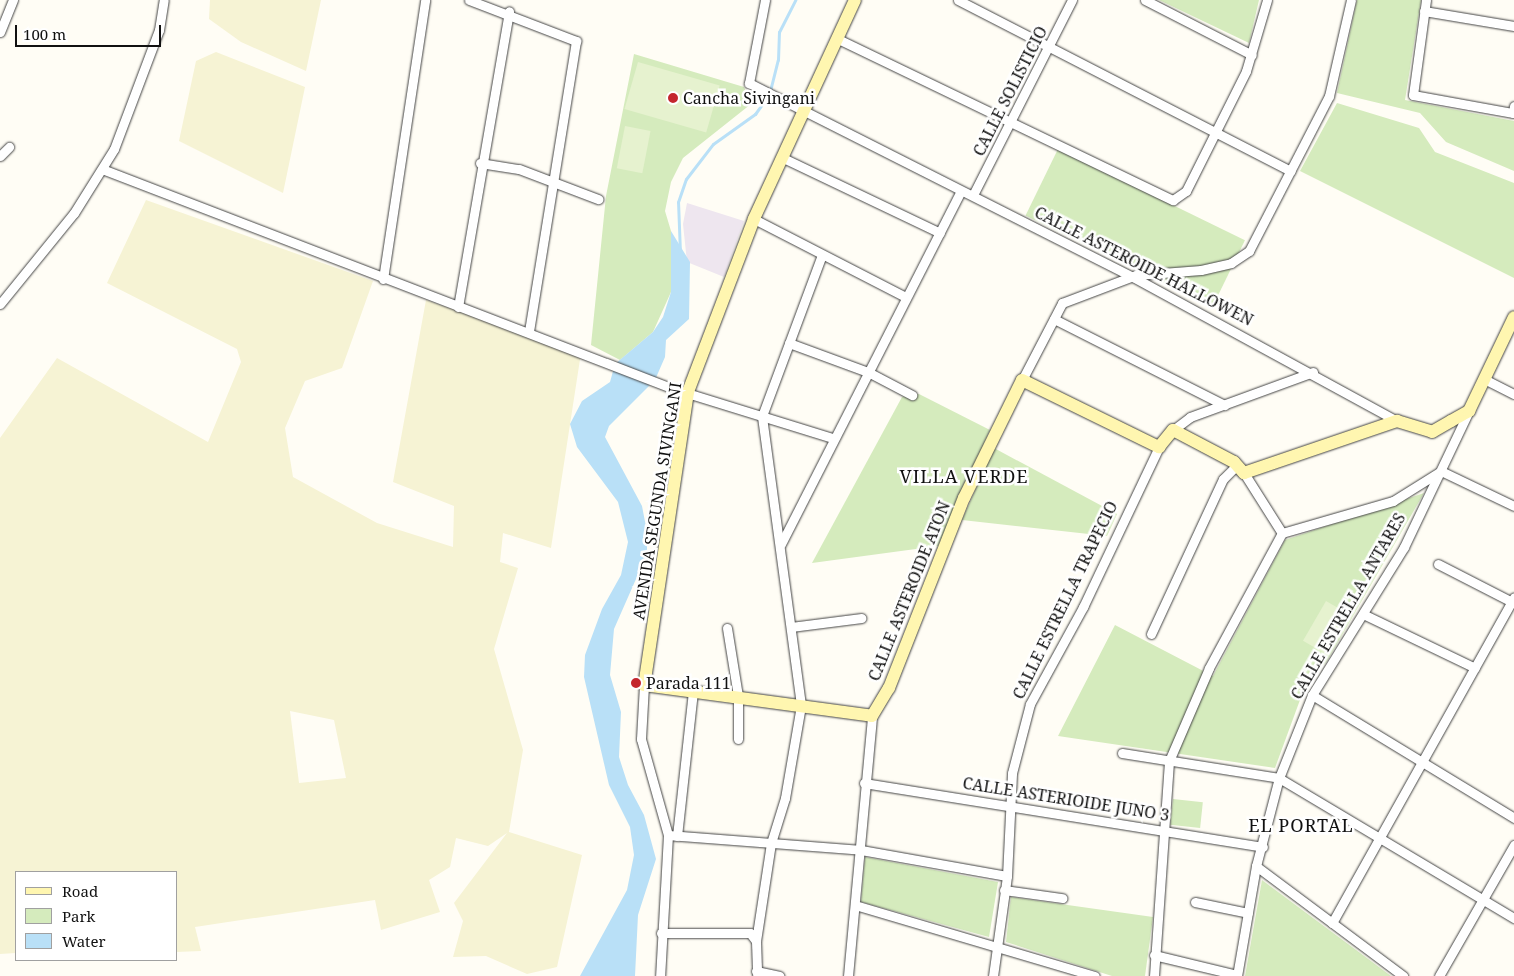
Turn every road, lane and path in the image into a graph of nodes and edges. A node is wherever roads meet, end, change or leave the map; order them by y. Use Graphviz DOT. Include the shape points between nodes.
graph roads {
  1 [pos="13,0"];
  2 [pos="164,0"];
  3 [pos="425,0"];
  4 [pos="469,0"];
  5 [pos="765,0"];
  6 [pos="855,0"];
  7 [pos="958,0"];
  8 [pos="1072,0"];
  9 [pos="1145,0"];
  10 [pos="1266,0"];
  11 [pos="1351,0"];
  12 [pos="1426,0"];
  13 [pos="509,11"];
  14 [pos="1424,11"];
  15 [pos="1514,26"];
  16 [pos="0,32"];
  17 [pos="838,39"];
  18 [pos="1051,45"];
  19 [pos="1252,55"];
  20 [pos="1514,106"];
  21 [pos="801,112"];
  22 [pos="1012,120"];
  23 [pos="1216,129"];
  24 [pos="9,146"];
  25 [pos="0,156"];
  26 [pos="781,157"];
  27 [pos="480,163"];
  28 [pos="102,170"];
  29 [pos="1291,171"];
  30 [pos="554,182"];
  31 [pos="961,190"];
  32 [pos="973,195"];
  33 [pos="598,199"];
  34 [pos="754,220"];
  35 [pos="940,233"];
  36 [pos="822,255"];
  37 [pos="1133,277"];
  38 [pos="383,279"];
  39 [pos="906,297"];
  40 [pos="0,304"];
  41 [pos="458,307"];
  42 [pos="1514,317"];
  43 [pos="1054,319"];
  44 [pos="529,331"];
  45 [pos="789,343"];
  46 [pos="868,372"];
  47 [pos="1314,372"];
  48 [pos="1022,380"];
  49 [pos="1486,380"];
  50 [pos="688,392"];
  51 [pos="1514,394"];
  52 [pos="912,395"];
  53 [pos="1224,405"];
  54 [pos="1469,411"];
  55 [pos="762,416"];
  56 [pos="1397,421"];
  57 [pos="1174,430"];
  58 [pos="832,438"];
  59 [pos="1159,447"];
  60 [pos="1240,469"];
  61 [pos="1441,471"];
  62 [pos="1514,506"];
  63 [pos="1282,534"];
  64 [pos="780,545"];
  65 [pos="1438,564"];
  66 [pos="1513,601"];
  67 [pos="1362,614"];
  68 [pos="861,618"];
  69 [pos="791,627"];
  70 [pos="727,628"];
  71 [pos="1151,634"];
  72 [pos="1474,668"];
  73 [pos="644,685"];
  74 [pos="693,690"];
  75 [pos="1312,695"];
  76 [pos="738,696"];
  77 [pos="801,705"];
  78 [pos="872,716"];
  79 [pos="738,739"];
  80 [pos="1122,753"];
  81 [pos="1169,761"];
  82 [pos="1421,764"];
  83 [pos="1279,778"];
  84 [pos="864,783"];
  85 [pos="1009,806"];
  86 [pos="1514,818"];
  87 [pos="1165,830"];
  88 [pos="672,835"];
  89 [pos="1380,838"];
  90 [pos="771,843"];
  91 [pos="1514,845"];
  92 [pos="1264,847"];
  93 [pos="860,850"];
  94 [pos="1256,866"];
  95 [pos="1006,876"];
  96 [pos="1004,890"];
  97 [pos="1062,898"];
  98 [pos="1483,900"];
  99 [pos="1195,902"];
  100 [pos="855,905"];
  101 [pos="1248,913"];
  102 [pos="1514,918"];
  103 [pos="1332,924"];
  104 [pos="661,933"];
  105 [pos="756,941"];
  106 [pos="997,946"];
  107 [pos="1154,955"];
  108 [pos="756,973"];
  109 [pos="660,976"];
  110 [pos="779,976"];
  111 [pos="848,976"];
  112 [pos="993,976"];
  113 [pos="1096,976"];
  114 [pos="1154,976"];
  115 [pos="1237,976"];
  116 [pos="1403,976"];
  117 [pos="1439,976"];
  1 -- 16 [label="street"];
  2 -- 28 [label="street" via="159,30 130,111"];
  3 -- 38 [label="street"];
  4 -- 13 [label="street"];
  5 -- 21 [label="street, CALLE ASTEROIDE HALLOWEN" via="749,83"];
  6 -- 17 [label="street, AVENIDA SEGUNDA SIVINGANI"];
  7 -- 18 [label="street"];
  8 -- 18 [label="street, CALLE SOLISTICIO"];
  9 -- 19 [label="street"];
  10 -- 19 [label="street"];
  11 -- 29 [label="street, CALLE ASTEROIDE ATON" via="1329,96"];
  12 -- 14 [label="street"];
  13 -- 27 [label="street"];
  13 -- 30 [label="street" via="576,40"];
  14 -- 15 [label="street"];
  14 -- 20 [label="street" via="1412,95 1513,113"];
  17 -- 21 [label="street, AVENIDA SEGUNDA SIVINGANI"];
  17 -- 22 [label="street"];
  18 -- 22 [label="street, CALLE SOLISTICIO"];
  18 -- 23 [label="street"];
  19 -- 23 [label="street"];
  21 -- 26 [label="street, AVENIDA SEGUNDA SIVINGANI"];
  21 -- 31 [label="street, CALLE ASTEROIDE HALLOWEN"];
  22 -- 23 [label="street" via="1172,200 1186,191"];
  22 -- 32 [label="street, CALLE SOLISTICIO"];
  23 -- 29 [label="street"];
  24 -- 25 [label="street"];
  26 -- 34 [label="street, AVENIDA SEGUNDA SIVINGANI"];
  26 -- 35 [label="street"];
  27 -- 30 [label="street" via="518,169"];
  27 -- 41 [label="street"];
  28 -- 38 [label="street"];
  28 -- 40 [label="street" via="74,213"];
  29 -- 37 [label="street, CALLE ASTEROIDE ATON" via="1249,251 1240,258 1201,270"];
  30 -- 33 [label="street"];
  30 -- 44 [label="street"];
  31 -- 32 [label="street, CALLE ASTEROIDE HALLOWEN"];
  31 -- 35 [label="street"];
  32 -- 37 [label="street, CALLE ASTEROIDE HALLOWEN"];
  34 -- 36 [label="street"];
  34 -- 50 [label="street, AVENIDA SEGUNDA SIVINGANI"];
  35 -- 39 [label="street"];
  36 -- 39 [label="street"];
  36 -- 45 [label="street"];
  37 -- 43 [label="street, CALLE ASTEROIDE ATON" via="1062,303"];
  37 -- 47 [label="street, CALLE ASTEROIDE HALLOWEN"];
  38 -- 41 [label="street"];
  39 -- 46 [label="street"];
  41 -- 44 [label="street"];
  42 -- 49 [label="street, CALLE ESTRELLA ANTARES"];
  43 -- 48 [label="street, CALLE ASTEROIDE ATON"];
  43 -- 53 [label="street"];
  44 -- 50 [label="street"];
  45 -- 46 [label="street"];
  45 -- 55 [label="street"];
  46 -- 52 [label="street"];
  46 -- 58 [label="street"];
  47 -- 53 [label="street, CALLE ESTRELLA TRAPECIO"];
  47 -- 56 [label="street, CALLE ASTEROIDE HALLOWEN"];
  48 -- 59 [label="street"];
  48 -- 78 [label="street, CALLE ASTEROIDE ATON" via="964,498 889,688"];
  49 -- 51 [label="street"];
  49 -- 54 [label="street, CALLE ESTRELLA ANTARES"];
  50 -- 55 [label="street"];
  50 -- 73 [label="street, AVENIDA SEGUNDA SIVINGANI"];
  53 -- 57 [label="street, CALLE ESTRELLA TRAPECIO" via="1190,416"];
  54 -- 56 [label="street, CALLE ASTEROIDE HALLOWEN" via="1432,432"];
  54 -- 61 [label="street, CALLE ESTRELLA ANTARES"];
  55 -- 58 [label="street"];
  55 -- 64 [label="street"];
  56 -- 60 [label="street"];
  57 -- 59 [label="street, CALLE ESTRELLA TRAPECIO"];
  57 -- 60 [label="street"];
  58 -- 64 [label="street"];
  59 -- 85 [label="street, CALLE ESTRELLA TRAPECIO" via="1083,608 1030,704 1016,755"];
  60 -- 63 [label="street"];
  60 -- 71 [label="street" via="1223,479"];
  61 -- 62 [label="street"];
  61 -- 63 [label="street" via="1393,501"];
  61 -- 67 [label="street, CALLE ESTRELLA ANTARES" via="1404,547"];
  63 -- 81 [label="street" via="1209,668"];
  64 -- 69 [label="street"];
  65 -- 66 [label="street"];
  66 -- 72 [label="street"];
  67 -- 72 [label="street"];
  67 -- 75 [label="street, CALLE ESTRELLA ANTARES"];
  68 -- 69 [label="street"];
  69 -- 77 [label="street"];
  70 -- 76 [label="street"];
  72 -- 82 [label="street"];
  73 -- 74 [label="street"];
  73 -- 88 [label="street, AVENIDA SEGUNDA SIVINGANI" via="641,739"];
  74 -- 76 [label="street"];
  74 -- 88 [label="street"];
  75 -- 82 [label="street"];
  75 -- 83 [label="street, CALLE ESTRELLA ANTARES"];
  76 -- 77 [label="street"];
  76 -- 79 [label="street"];
  77 -- 78 [label="street"];
  77 -- 90 [label="street" via="785,798"];
  78 -- 84 [label="street"];
  80 -- 81 [label="street"];
  81 -- 83 [label="street"];
  81 -- 87 [label="street"];
  82 -- 86 [label="street"];
  82 -- 89 [label="street"];
  83 -- 89 [label="street"];
  83 -- 92 [label="street, CALLE ESTRELLA ANTARES"];
  84 -- 85 [label="street, CALLE ASTERIOIDE JUNO 3"];
  84 -- 93 [label="street"];
  85 -- 87 [label="street, CALLE ASTERIOIDE JUNO 3"];
  85 -- 95 [label="street, CALLE ESTRELLA TRAPECIO"];
  87 -- 92 [label="street, CALLE ASTERIOIDE JUNO 3"];
  87 -- 107 [label="street"];
  88 -- 90 [label="street"];
  88 -- 104 [label="street, AVENIDA SEGUNDA SIVINGANI"];
  89 -- 98 [label="street"];
  89 -- 103 [label="street"];
  90 -- 93 [label="street"];
  90 -- 105 [label="street"];
  91 -- 98 [label="street"];
  92 -- 94 [label="street, CALLE ESTRELLA ANTARES"];
  93 -- 95 [label="street"];
  93 -- 100 [label="street"];
  94 -- 101 [label="street, CALLE ESTRELLA ANTARES"];
  94 -- 103 [label="street"];
  95 -- 96 [label="street, CALLE ESTRELLA TRAPECIO"];
  96 -- 97 [label="street"];
  96 -- 106 [label="street, CALLE ESTRELLA TRAPECIO"];
  98 -- 102 [label="street"];
  98 -- 117 [label="street"];
  99 -- 101 [label="street"];
  100 -- 106 [label="street"];
  100 -- 111 [label="street"];
  101 -- 115 [label="street, CALLE ESTRELLA ANTARES"];
  103 -- 116 [label="street"];
  104 -- 105 [label="street" via="750,933"];
  104 -- 109 [label="street, AVENIDA SEGUNDA SIVINGANI"];
  105 -- 108 [label="street"];
  106 -- 112 [label="street, CALLE ESTRELLA TRAPECIO"];
  106 -- 113 [label="street"];
  107 -- 114 [label="street"];
  107 -- 115 [label="street"];
  108 -- 110 [label="street"];
}
